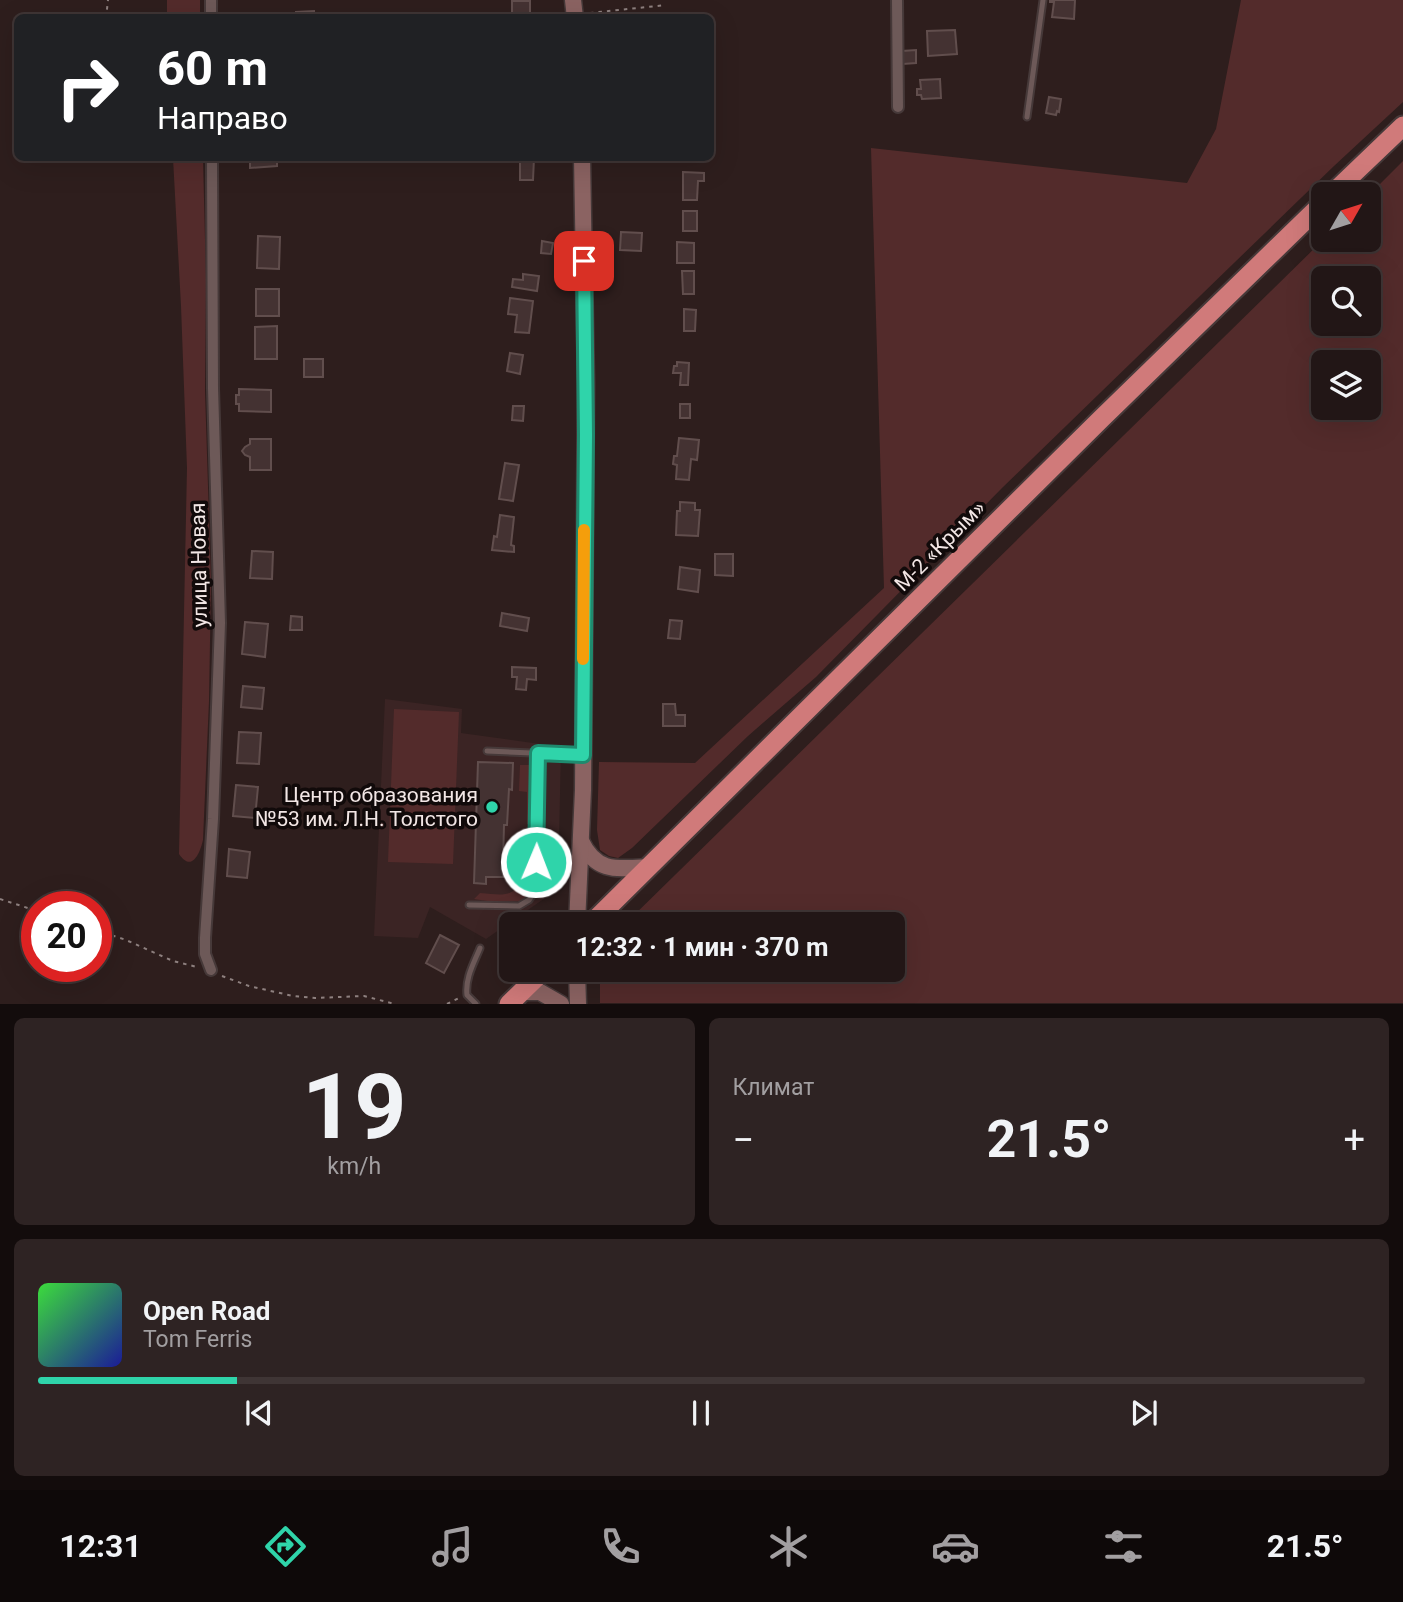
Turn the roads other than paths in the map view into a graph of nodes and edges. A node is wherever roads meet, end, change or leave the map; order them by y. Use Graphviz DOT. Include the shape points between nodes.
graph roads {
  1 [pos="897,0"];
  2 [pos="1043,0"];
  3 [pos="898,107"];
  4 [pos="1027,117"];
  5 [pos="1403,126"];
  6 [pos="212,161"];
  7 [pos="582,161"];
  8 [pos="1345,182"];
  9 [pos="1311,215"];
  10 [pos="487,751"];
  11 [pos="538,753"];
  12 [pos="583,755"];
  13 [pos="581,841"];
  14 [pos="648,867"];
  15 [pos="469,905"];
  16 [pos="610,905"];
  17 [pos="578,912"];
  18 [pos="603,912"];
  19 [pos="606,912"];
  20 [pos="481,948"];
  21 [pos="211,970"];
  22 [pos="532,982"];
  23 [pos="579,982"];
  24 [pos="515,998"];
  25 [pos="476,1003"];
  26 [pos="561,1003"];
  27 [pos="578,1003"];
  1 -- 3 [label="street"];
  2 -- 4 [label="lane"];
  5 -- 8 [label="highway"];
  6 -- 21 [label="street, улица Новая" via="220,623 205,939"];
  7 -- 12 [label="main road" via="586,384"];
  9 -- 14 [label="highway, М-2 «Крым»"];
  10 -- 11 [label="lane"];
  11 -- 12 [label="lane"];
  11 -- 15 [label="lane" via="535,891 519,906"];
  12 -- 13 [label="main road"];
  13 -- 14 [label="main road" via="591,857 606,867"];
  13 -- 17 [label="main road"];
  14 -- 16 [label="highway, М-2 «Крым»"];
  16 -- 18 [label="highway, М-2 «Крым»"];
  16 -- 19 [label="main road"];
  20 -- 25 [label="lane" via="467,980 467,995"];
  22 -- 24 [label="highway"];
  23 -- 27 [label="main road"];
  24 -- 26 [label="main road" via="540,992"];
}
